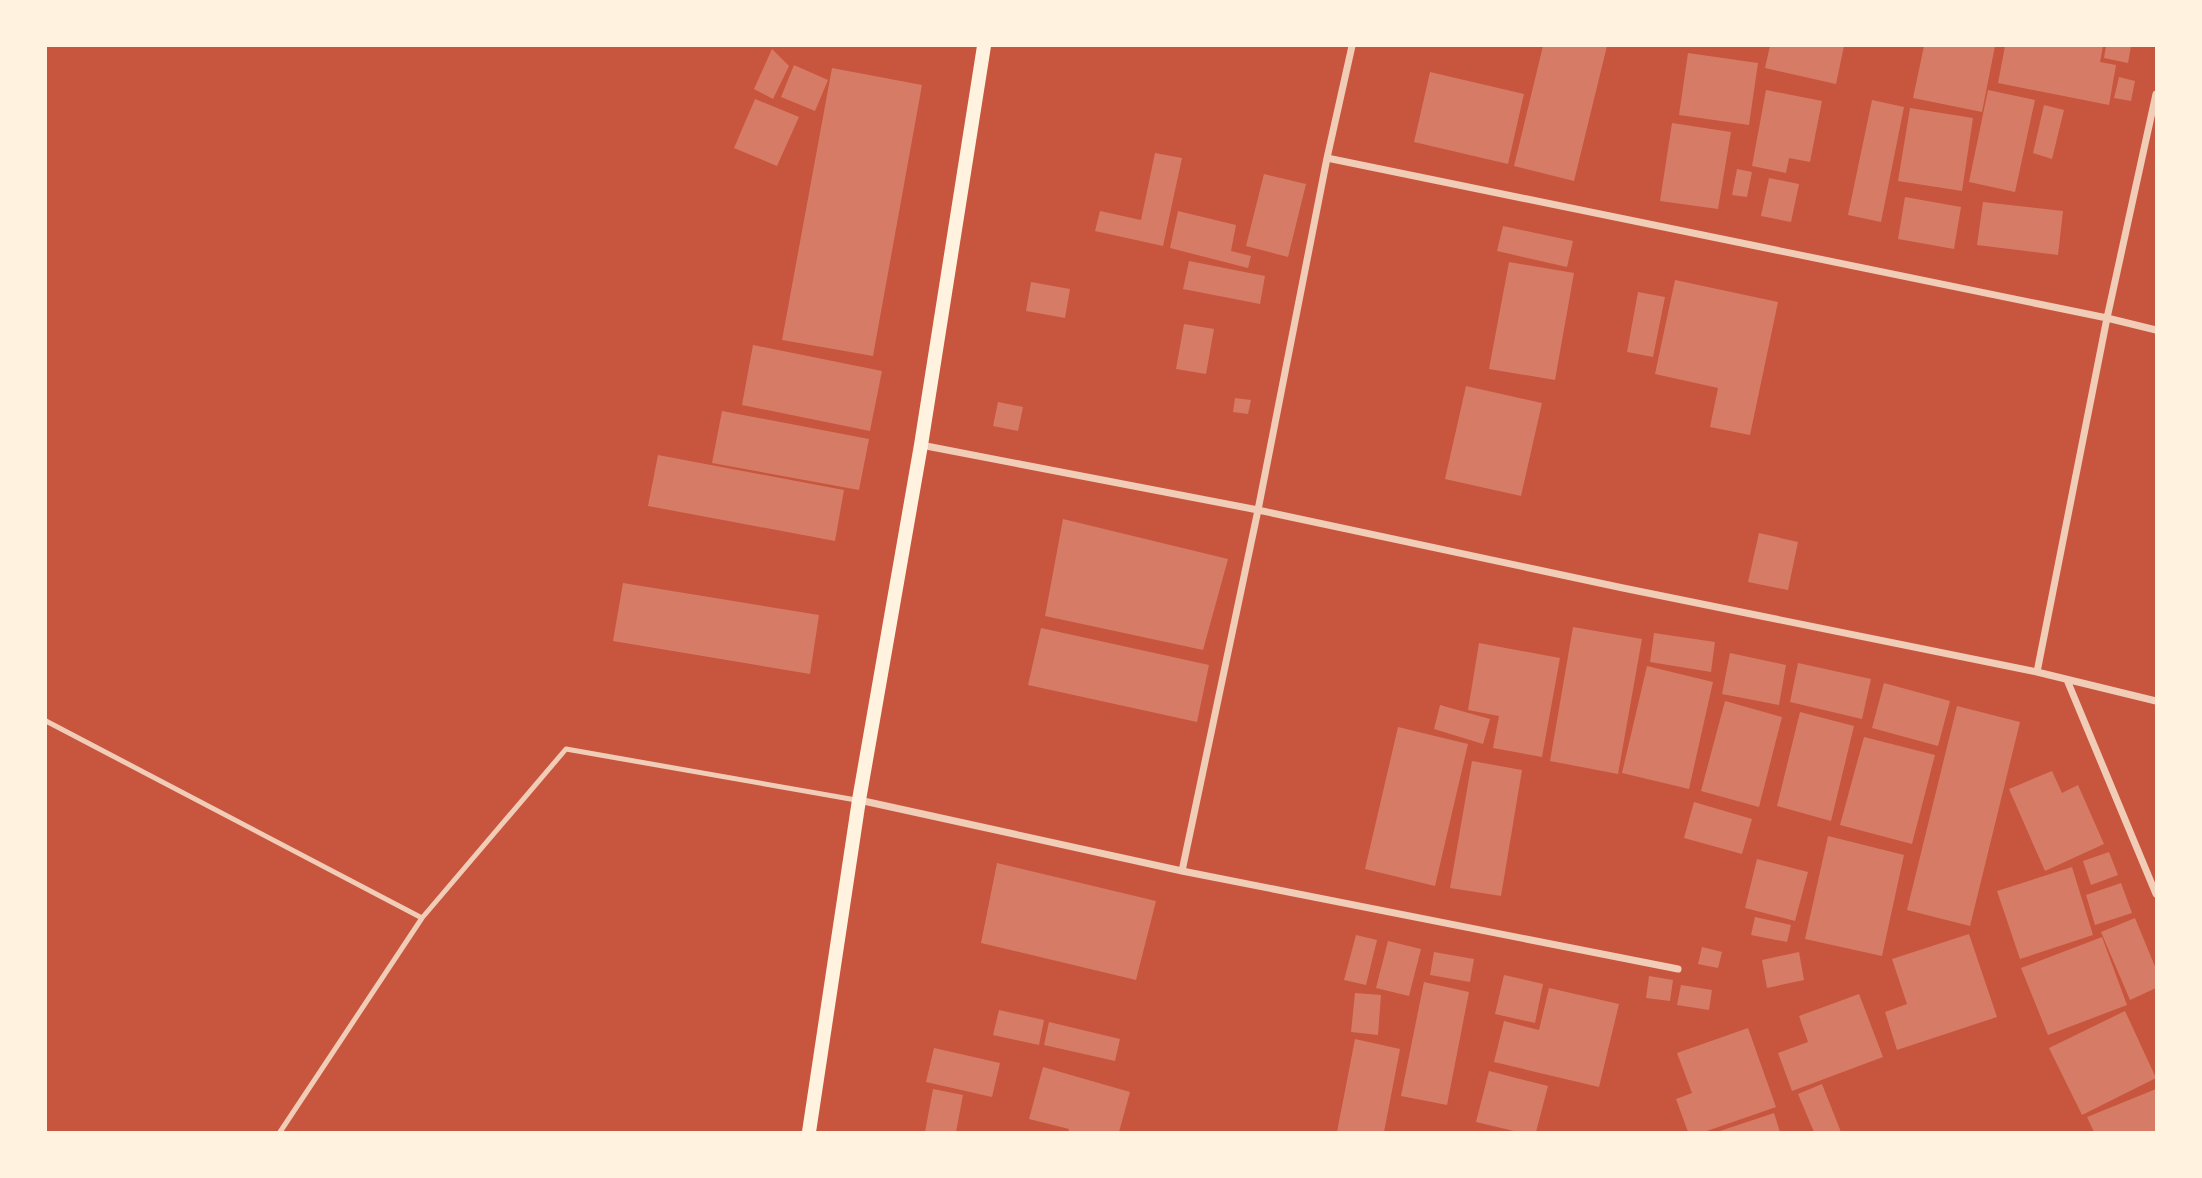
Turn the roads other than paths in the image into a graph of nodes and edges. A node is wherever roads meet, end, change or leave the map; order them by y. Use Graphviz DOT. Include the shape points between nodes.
graph roads {
  1 [pos="984,46"];
  2 [pos="1352,46"];
  3 [pos="2157,94"];
  4 [pos="1327,159"];
  5 [pos="2107,318"];
  6 [pos="2157,330"];
  7 [pos="920,445"];
  8 [pos="1258,510"];
  9 [pos="2037,672"];
  10 [pos="2067,680"];
  11 [pos="2157,701"];
  12 [pos="46,721"];
  13 [pos="859,800"];
  14 [pos="1182,871"];
  15 [pos="2157,894"];
  16 [pos="422,918"];
  17 [pos="1678,968"];
  18 [pos="280,1132"];
  19 [pos="809,1132"];
  1 -- 7 [label="main road"];
  2 -- 4 [label="street"];
  3 -- 5 [label="street"];
  4 -- 5 [label="street"];
  4 -- 8 [label="street"];
  5 -- 6 [label="street"];
  5 -- 9 [label="street"];
  7 -- 8 [label="street"];
  7 -- 13 [label="main road"];
  8 -- 9 [label="street"];
  8 -- 14 [label="street"];
  9 -- 10 [label="street"];
  10 -- 11 [label="street"];
  10 -- 15 [label="street"];
  12 -- 16 [label="lane"];
  13 -- 14 [label="street"];
  13 -- 16 [label="lane" via="566,749"];
  13 -- 19 [label="main road"];
  14 -- 17 [label="street"];
  16 -- 18 [label="lane"];
}
